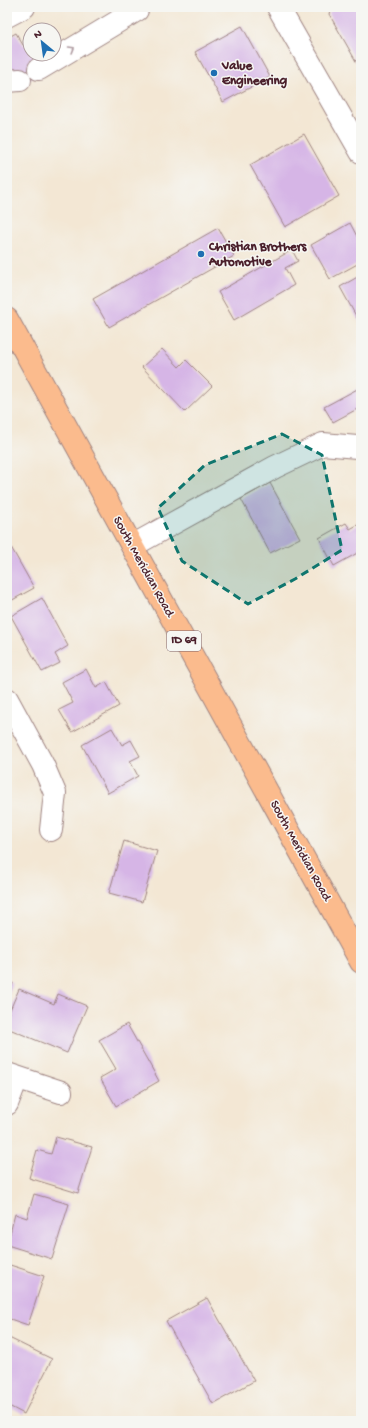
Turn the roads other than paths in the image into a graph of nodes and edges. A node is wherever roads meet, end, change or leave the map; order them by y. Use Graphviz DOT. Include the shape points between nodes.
graph roads {
  1 [pos="24,7"];
  2 [pos="278,7"];
  3 [pos="137,10"];
  4 [pos="7,16"];
  5 [pos="39,69"];
  6 [pos="361,152"];
  7 [pos="7,319"];
  8 [pos="357,447"];
  9 [pos="132,546"];
  10 [pos="7,699"];
  11 [pos="51,830"];
  12 [pos="355,939"];
  13 [pos="361,962"];
  14 [pos="12,1076"];
  15 [pos="61,1092"];
  16 [pos="7,1104"];
  1 -- 4 [label="street"];
  2 -- 6 [label="street"];
  5 -- 3 [label="street, one-way"];
  7 -- 9 [label="main road, South Meridian Road / ID 69"];
  8 -- 9 [label="street" via="323,444 275,467"];
  9 -- 12 [label="main road, South Meridian Road / ID 69"];
  10 -- 11 [label="street" via="43,765 55,793"];
  12 -- 13 [label="main road, South Meridian Road / ID 69"];
  14 -- 15 [label="street"];
  14 -- 16 [label="street"];
}
